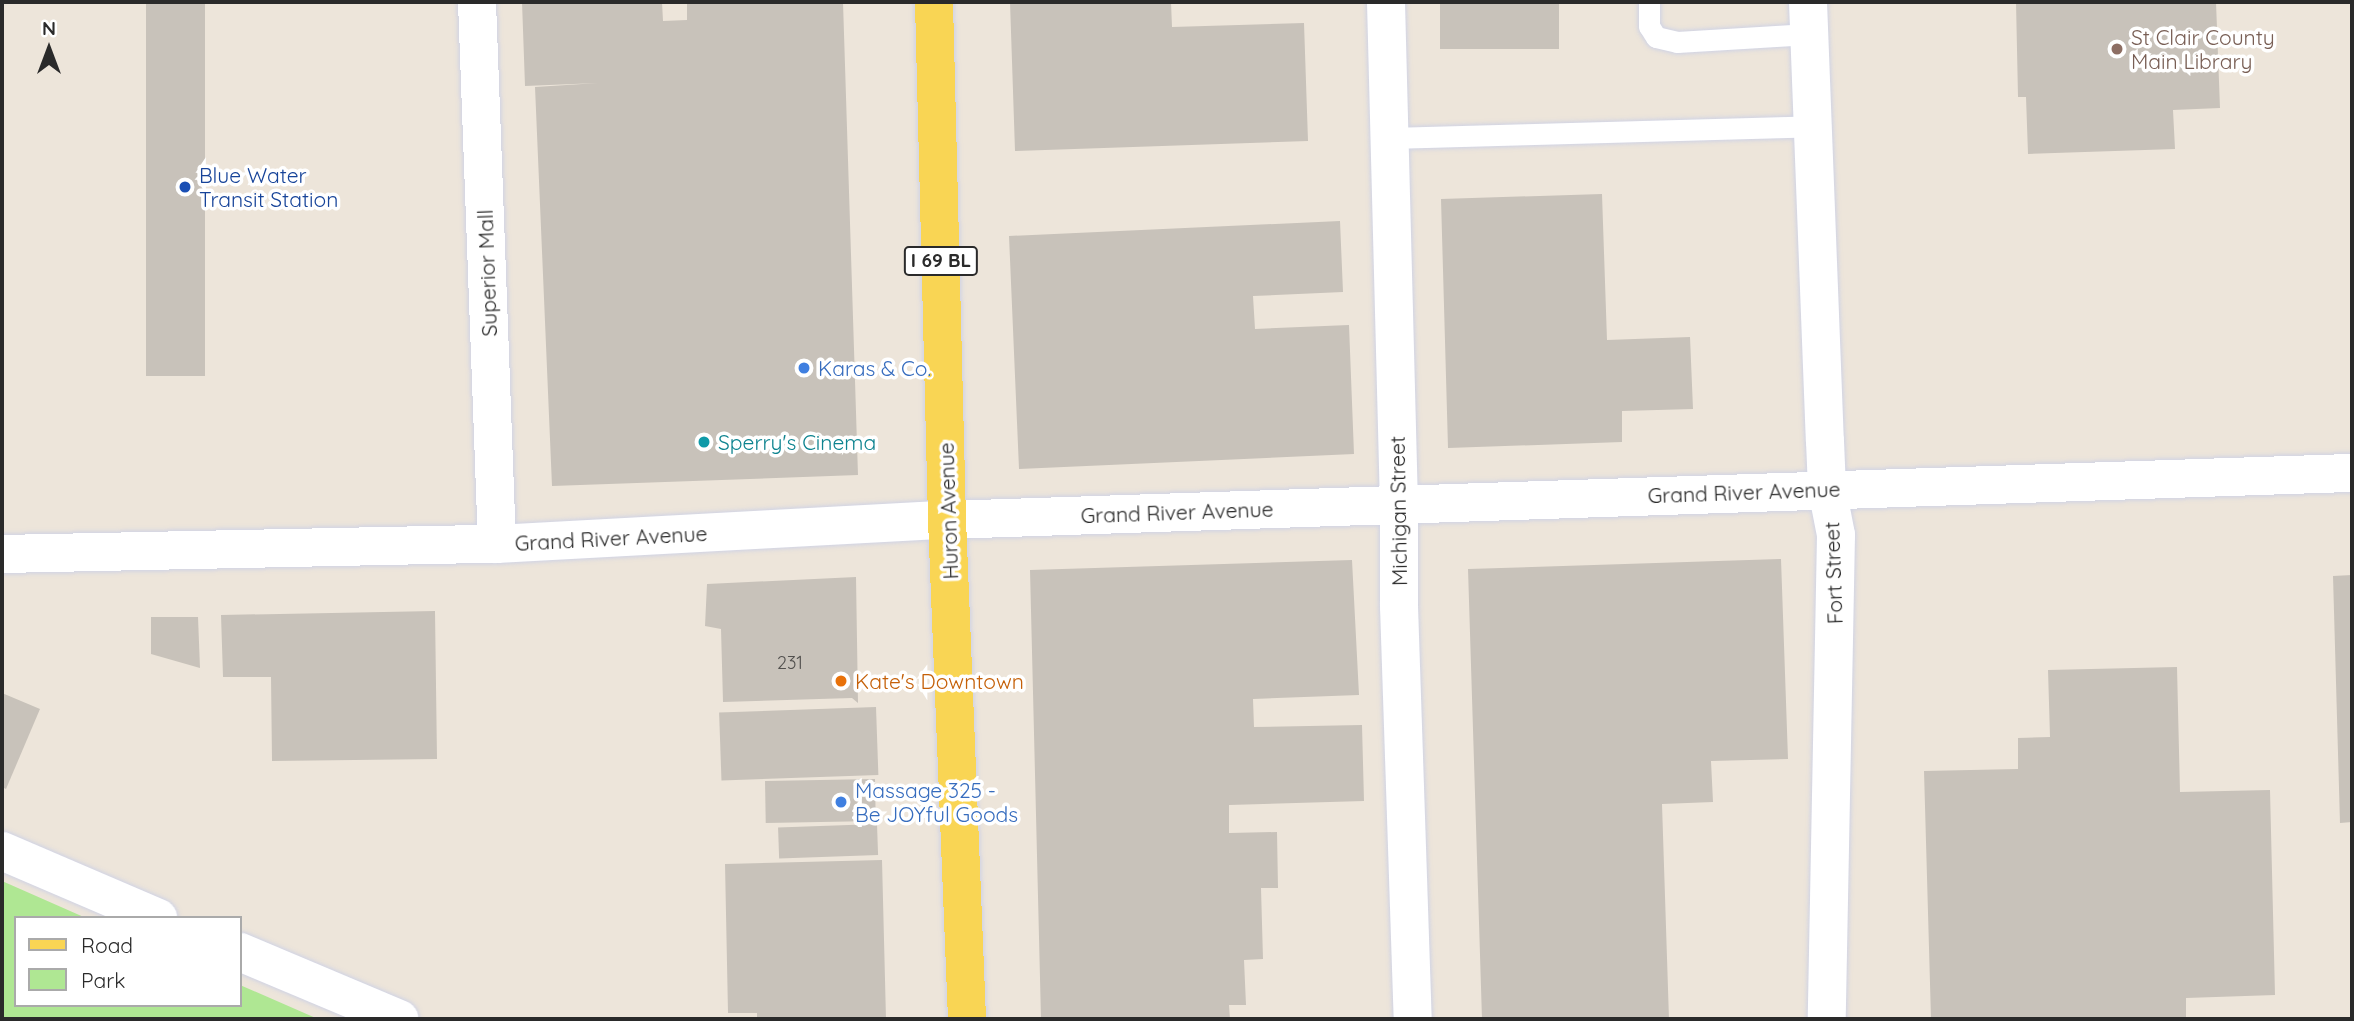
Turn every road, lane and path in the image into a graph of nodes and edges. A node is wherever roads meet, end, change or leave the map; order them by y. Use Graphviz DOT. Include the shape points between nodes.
graph roads {
  1 [pos="477,2"];
  2 [pos="934,2"];
  3 [pos="1386,2"];
  4 [pos="1649,2"];
  5 [pos="1809,18"];
  6 [pos="1812,126"];
  7 [pos="1391,138"];
  8 [pos="2352,472"];
  9 [pos="1828,489"];
  10 [pos="1399,505"];
  11 [pos="947,520"];
  12 [pos="497,544"];
  13 [pos="2,554"];
  14 [pos="2,851"];
  15 [pos="153,916"];
  16 [pos="242,953"];
  17 [pos="399,1019"];
  18 [pos="967,1019"];
  19 [pos="1413,1019"];
  20 [pos="1827,1019"];
  1 -- 12 [label="street, Superior Mall"];
  2 -- 11 [label="main road, Huron Avenue / I 69 BL"];
  3 -- 7 [label="street, Michigan Street"];
  4 -- 5 [label="lane" via="1649,26 1656,37 1677,42"];
  5 -- 6 [label="street, Fort Street"];
  6 -- 7 [label="lane"];
  6 -- 9 [label="street, Fort Street"];
  7 -- 10 [label="street, Michigan Street"];
  8 -- 9 [label="street, Grand River Avenue"];
  9 -- 10 [label="street, Grand River Avenue"];
  9 -- 20 [label="street, Fort Street" via="1836,548"];
  10 -- 11 [label="street, Grand River Avenue"];
  10 -- 19 [label="street, Michigan Street"];
  11 -- 12 [label="street, Grand River Avenue"];
  11 -- 18 [label="main road, Huron Avenue / I 69 BL"];
  12 -- 13 [label="street, Grand River Avenue"];
  14 -- 15 [label="street"];
  16 -- 17 [label="street"];
}
